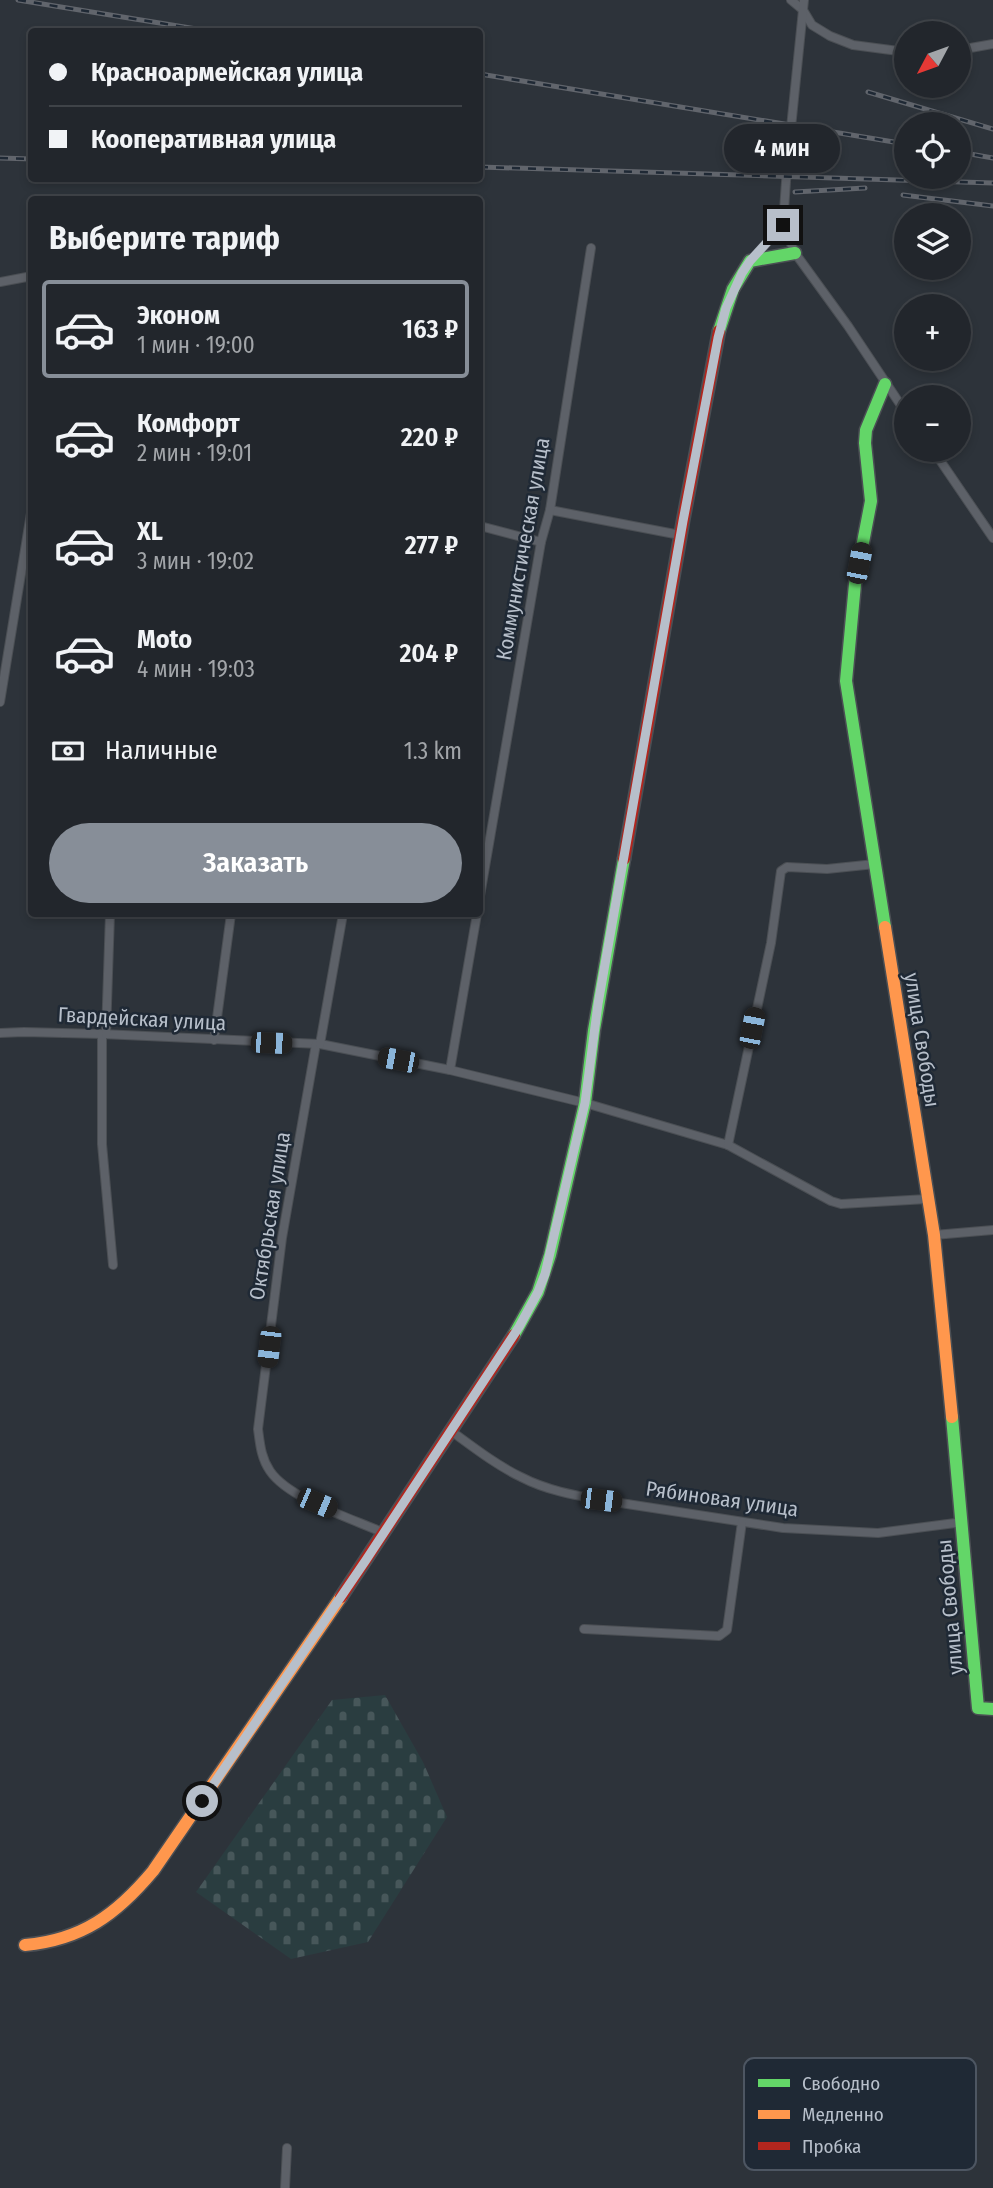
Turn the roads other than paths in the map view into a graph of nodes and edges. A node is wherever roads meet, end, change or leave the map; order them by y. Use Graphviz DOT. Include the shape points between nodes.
graph roads {
  1 [pos="791,0"];
  2 [pos="804,0"];
  3 [pos="803,10"];
  4 [pos="993,44"];
  5 [pos="971,48"];
  6 [pos="894,50"];
  7 [pos="783,225"];
  8 [pos="591,248"];
  9 [pos="795,253"];
  10 [pos="750,261"];
  11 [pos="28,277"];
  12 [pos="0,282"];
  13 [pos="886,384"];
  14 [pos="894,396"];
  15 [pos="941,462"];
  16 [pos="550,510"];
  17 [pos="483,527"];
  18 [pos="28,530"];
  19 [pos="680,535"];
  20 [pos="993,538"];
  21 [pos="541,542"];
  22 [pos="2,680"];
  23 [pos="0,702"];
  24 [pos="875,864"];
  25 [pos="483,880"];
  26 [pos="110,917"];
  27 [pos="231,917"];
  28 [pos="342,917"];
  29 [pos="476,917"];
  30 [pos="0,1033"];
  31 [pos="104,1034"];
  32 [pos="214,1040"];
  33 [pos="318,1044"];
  34 [pos="450,1070"];
  35 [pos="585,1103"];
  36 [pos="728,1145"];
  37 [pos="927,1199"];
  38 [pos="993,1230"];
  39 [pos="934,1235"];
  40 [pos="113,1265"];
  41 [pos="451,1431"];
  42 [pos="742,1522"];
  43 [pos="963,1522"];
  44 [pos="384,1533"];
  45 [pos="584,1629"];
  46 [pos="993,1709"];
  47 [pos="25,1945"];
  48 [pos="286,2148"];
  49 [pos="285,2188"];
  1 -- 3 [label="street"];
  2 -- 3 [label="street"];
  3 -- 6 [label="street" via="812,24 830,36 853,45"];
  3 -- 7 [label="street"];
  4 -- 5 [label="street"];
  7 -- 9 [label="street"];
  7 -- 10 [label="street"];
  8 -- 16 [label="street, Коммунистическая улица"];
  9 -- 10 [label="street"];
  9 -- 13 [label="street"];
  10 -- 19 [label="street" via="733,289 718,338"];
  11 -- 12 [label="street"];
  13 -- 14 [label="street"];
  13 -- 24 [label="street, улица Свободы" via="866,430 871,501 855,584 846,681"];
  15 -- 20 [label="street"];
  16 -- 19 [label="street"];
  16 -- 21 [label="street, Коммунистическая улица"];
  17 -- 21 [label="street"];
  18 -- 22 [label="street"];
  19 -- 35 [label="street"];
  21 -- 25 [label="street, Коммунистическая улица"];
  22 -- 23 [label="street"];
  24 -- 36 [label="street" via="787,867 781,871 771,943"];
  24 -- 37 [label="street, улица Свободы"];
  26 -- 31 [label="street"];
  27 -- 32 [label="street"];
  28 -- 33 [label="street, Октябрьская улица"];
  29 -- 34 [label="street"];
  30 -- 31 [label="street, Гвардейская улица"];
  31 -- 32 [label="street, Гвардейская улица"];
  31 -- 40 [label="street" via="102,1144"];
  32 -- 33 [label="street, Гвардейская улица"];
  33 -- 34 [label="street, Гвардейская улица"];
  33 -- 44 [label="street, Октябрьская улица" via="282,1238 258,1429 260,1444 270,1471 295,1493"];
  34 -- 35 [label="street, Гвардейская улица"];
  35 -- 36 [label="street, Гвардейская улица"];
  35 -- 41 [label="street" via="551,1255 538,1292"];
  36 -- 37 [label="street, Гвардейская улица" via="831,1201"];
  37 -- 39 [label="street, улица Свободы"];
  38 -- 39 [label="street"];
  39 -- 43 [label="street, улица Свободы"];
  41 -- 42 [label="street, Рябиновая улица" via="519,1477 542,1487"];
  41 -- 44 [label="street"];
  42 -- 43 [label="street, Рябиновая улица" via="878,1533"];
  42 -- 45 [label="street" via="724,1634"];
  43 -- 46 [label="street, улица Свободы" via="978,1707"];
  44 -- 47 [label="street" via="141,1886 86,1928 51,1943"];
  48 -- 49 [label="street"];
}
